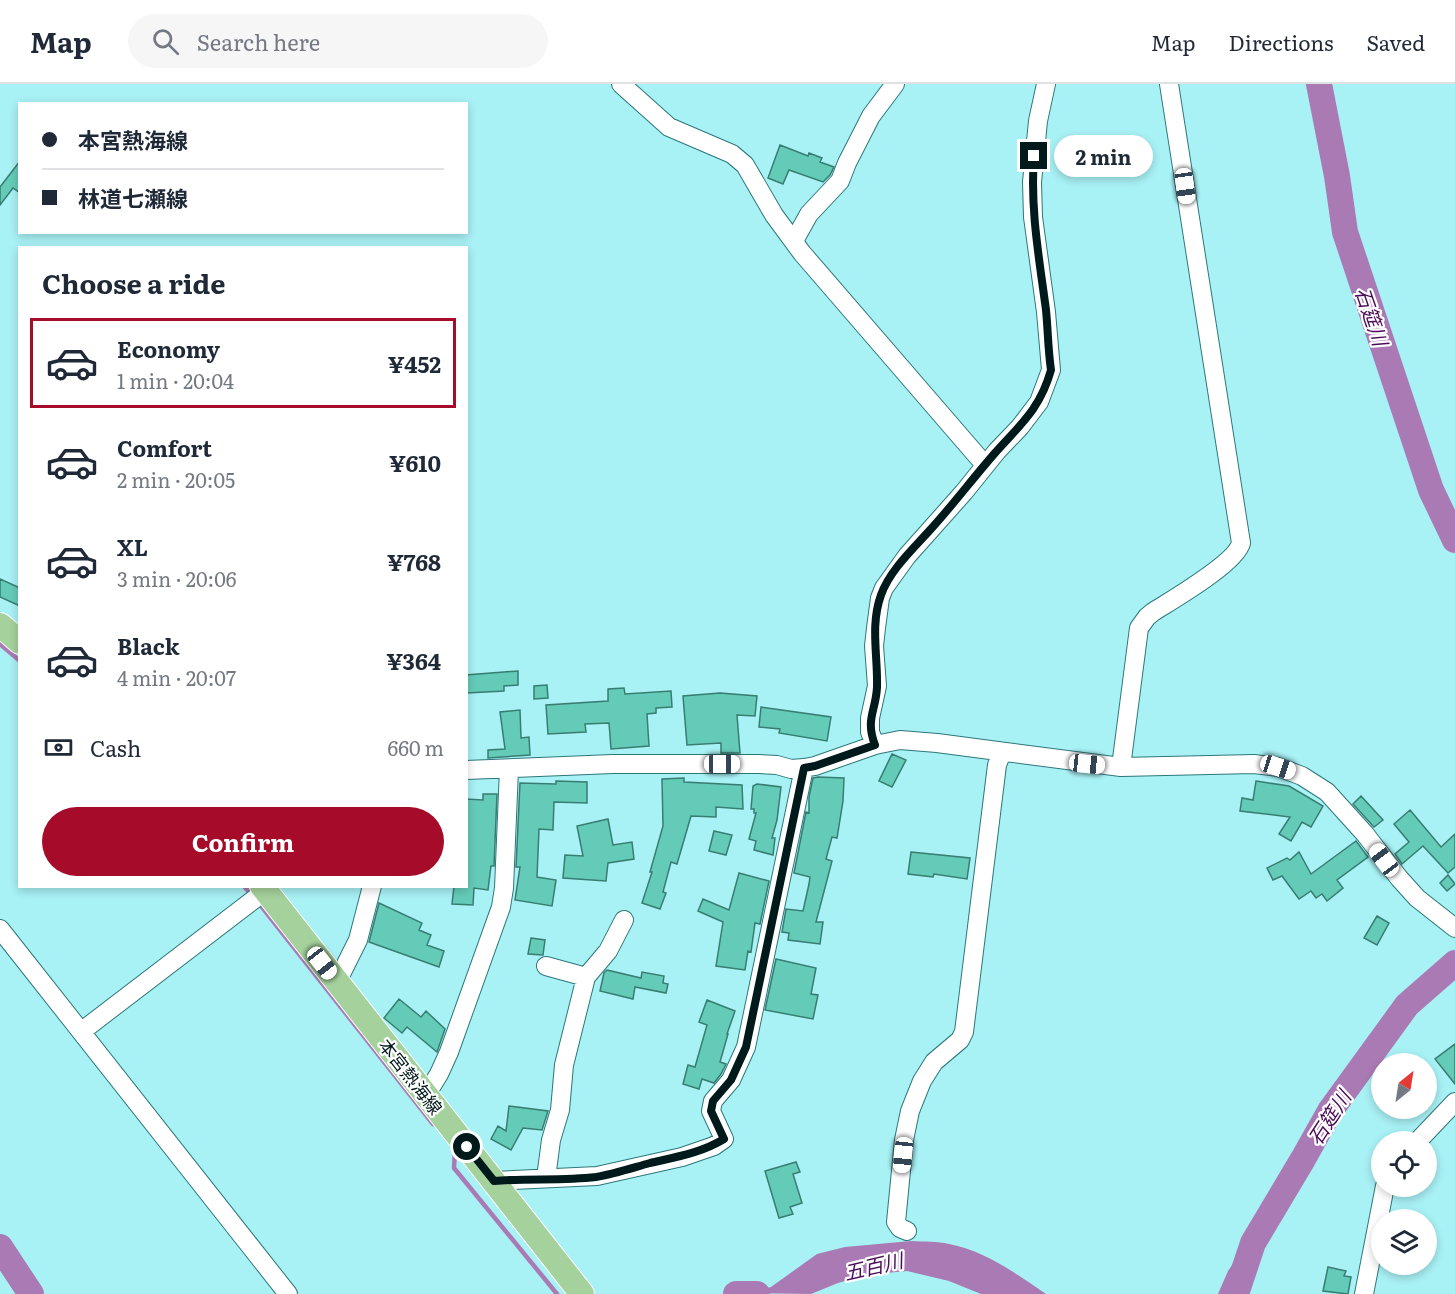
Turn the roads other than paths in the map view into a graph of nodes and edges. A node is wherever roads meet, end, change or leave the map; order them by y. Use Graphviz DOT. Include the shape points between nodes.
graph roads {
  1 [pos="621,84"];
  2 [pos="896,84"];
  3 [pos="1046,84"];
  4 [pos="1169,84"];
  5 [pos="794,241"];
  6 [pos="985,465"];
  7 [pos="875,745"];
  8 [pos="1002,752"];
  9 [pos="1120,767"];
  10 [pos="804,768"];
  11 [pos="509,769"];
  12 [pos="468,770"];
  13 [pos="371,888"];
  14 [pos="264,889"];
  15 [pos="624,920"];
  16 [pos="1455,928"];
  17 [pos="0,929"];
  18 [pos="546,966"];
  19 [pos="586,977"];
  20 [pos="337,982"];
  21 [pos="82,1031"];
  22 [pos="426,1095"];
  23 [pos="1455,1102"];
  24 [pos="1427,1131"];
  25 [pos="546,1178"];
  26 [pos="494,1181"];
  27 [pos="1383,1197"];
  28 [pos="907,1231"];
  29 [pos="288,1294"];
  30 [pos="582,1294"];
  31 [pos="1364,1294"];
  1 -- 5 [label="street" via="669,127 740,160"];
  2 -- 5 [label="street" via="871,116 840,181 809,214"];
  3 -- 6 [label="street" via="1032,182 1051,370 1039,402"];
  4 -- 9 [label="street" via="1241,543 1226,563 1153,612 1139,628"];
  5 -- 6 [label="street"];
  6 -- 7 [label="street" via="907,556 880,598 874,646 877,686 870,726"];
  7 -- 8 [label="street" via="900,740"];
  7 -- 10 [label="street"];
  8 -- 9 [label="street"];
  8 -- 28 [label="street" via="997,765 964,1032 925,1076 906,1124 896,1222"];
  9 -- 16 [label="street" via="1254,764 1302,776 1327,792 1398,878"];
  10 -- 11 [label="street" via="646,763"];
  10 -- 25 [label="street" via="746,1047 731,1080 713,1101 711,1111 724,1139 682,1157 619,1172"];
  11 -- 12 [label="street"];
  11 -- 22 [label="street" via="501,907 456,1033"];
  13 -- 20 [label="street" via="358,940"];
  14 -- 20 [label="main road, 本宮熱海線"];
  14 -- 21 [label="street"];
  15 -- 19 [label="street" via="608,951"];
  17 -- 21 [label="street"];
  18 -- 19 [label="street"];
  19 -- 25 [label="street" via="564,1065 560,1110"];
  20 -- 22 [label="main road, 本宮熱海線"];
  21 -- 29 [label="street"];
  22 -- 26 [label="main road, 本宮熱海線"];
  23 -- 24 [label="street"];
  25 -- 26 [label="street"];
  26 -- 30 [label="main road, 本宮熱海線"];
  27 -- 31 [label="street"];
}
